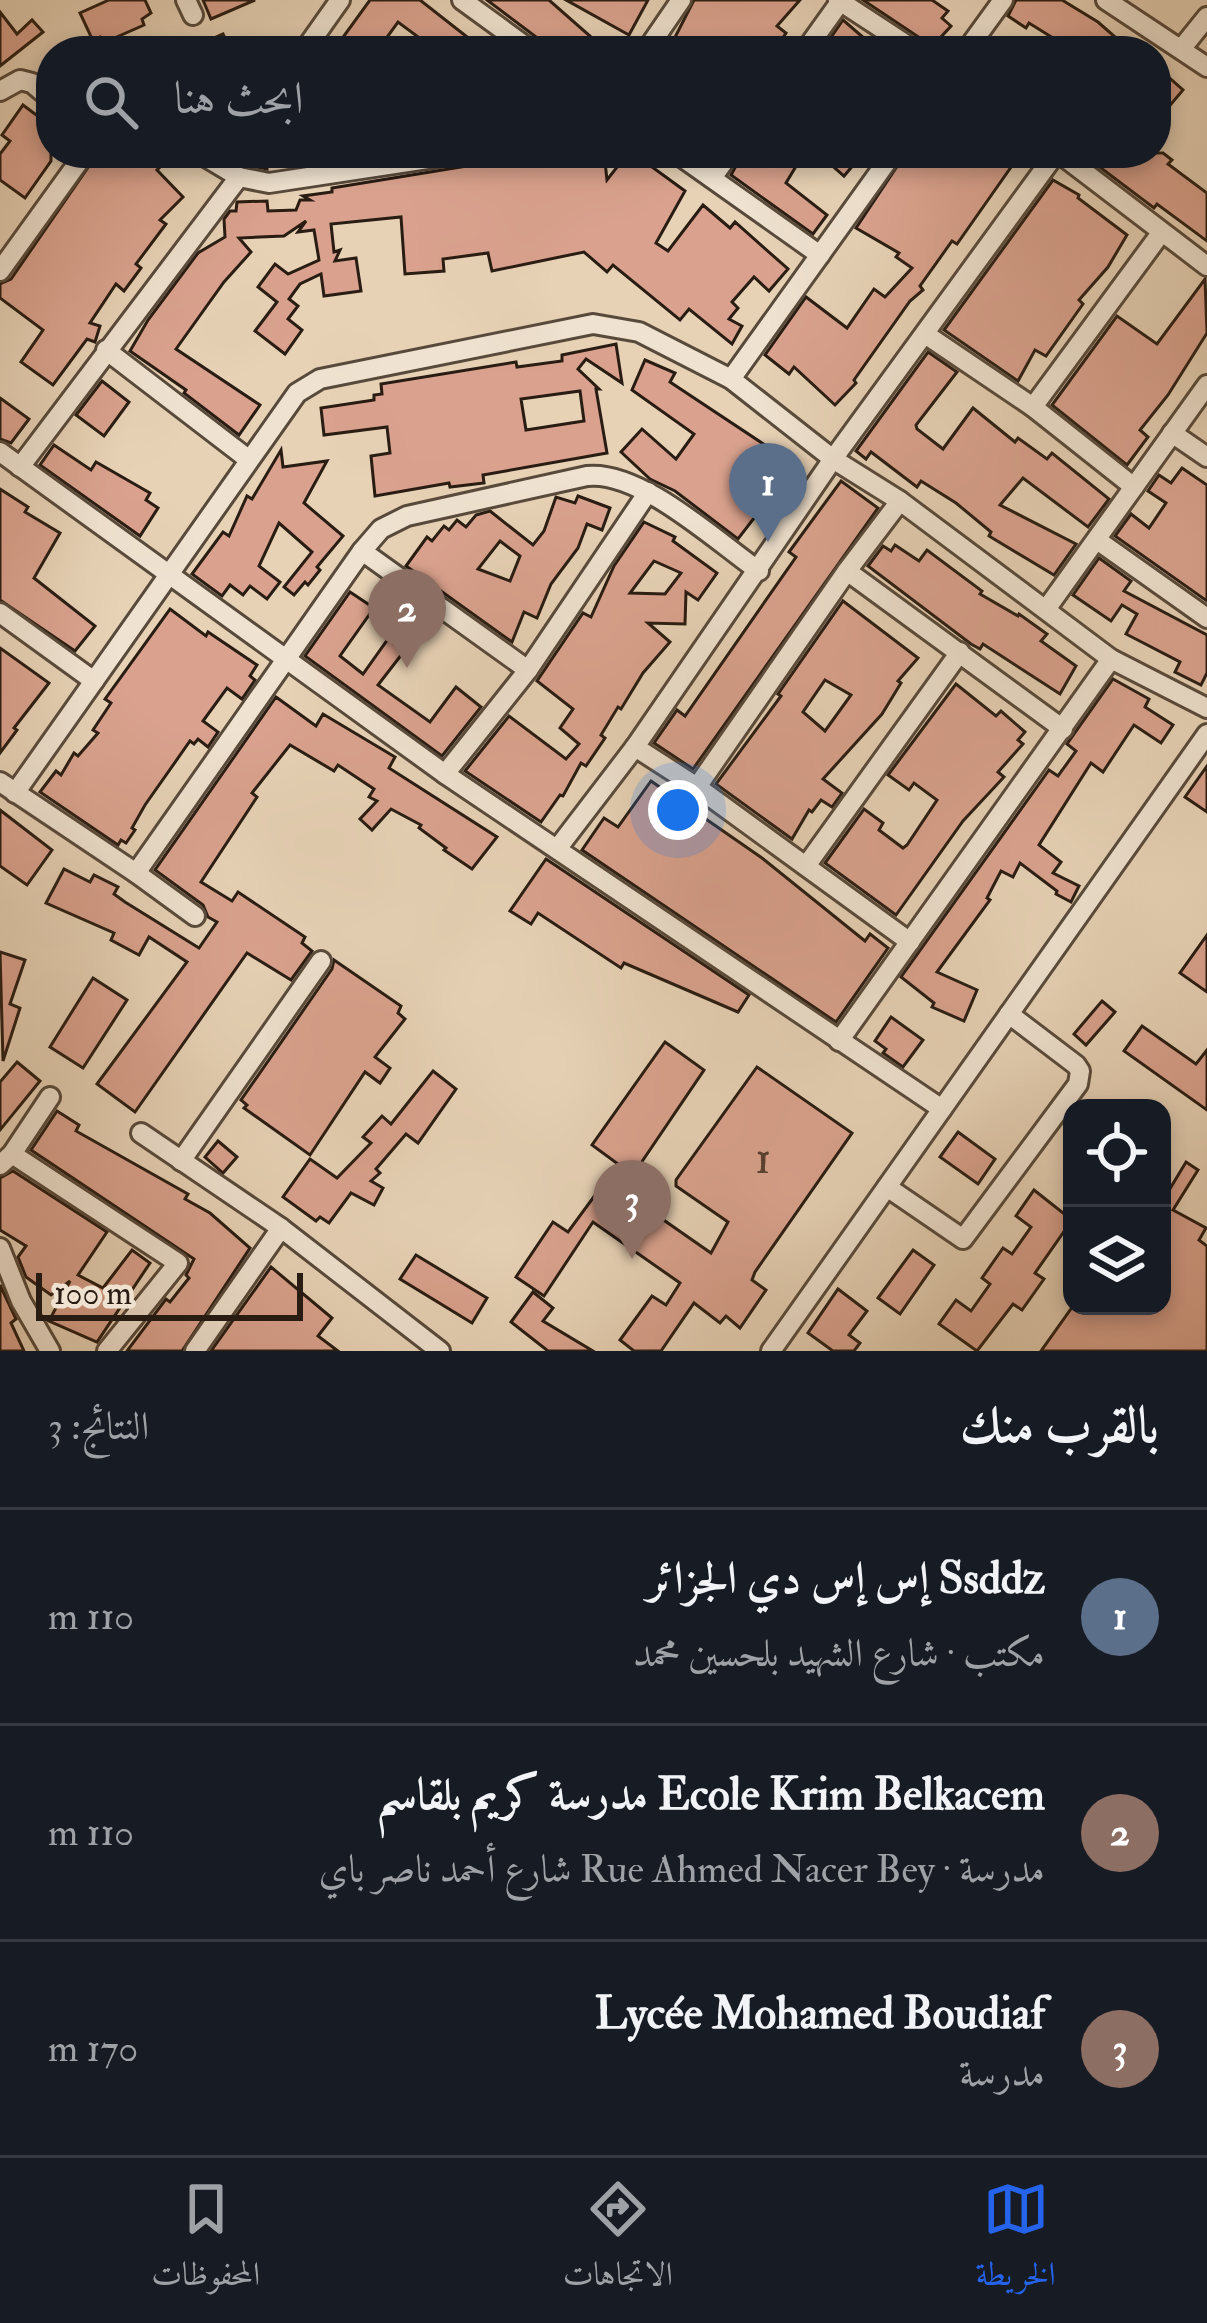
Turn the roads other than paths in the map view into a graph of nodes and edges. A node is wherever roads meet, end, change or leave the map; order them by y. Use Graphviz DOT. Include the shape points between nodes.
graph roads {
  1 [pos="340,0"];
  2 [pos="462,0"];
  3 [pos="681,0"];
  4 [pos="1003,0"];
  5 [pos="1106,0"];
  6 [pos="839,1"];
  7 [pos="1207,16"];
  8 [pos="315,36"];
  9 [pos="511,36"];
  10 [pos="656,36"];
  11 [pos="815,36"];
  12 [pos="893,36"];
  13 [pos="977,36"];
  14 [pos="1163,36"];
  15 [pos="1171,41"];
  16 [pos="1182,48"];
  17 [pos="1207,67"];
  18 [pos="36,86"];
  19 [pos="0,91"];
  20 [pos="74,168"];
  21 [pos="230,168"];
  22 [pos="235,168"];
  23 [pos="368,168"];
  24 [pos="698,168"];
  25 [pos="719,168"];
  26 [pos="882,168"];
  27 [pos="1047,168"];
  28 [pos="1077,168"];
  29 [pos="712,178"];
  30 [pos="1160,232"];
  31 [pos="820,255"];
  32 [pos="1207,266"];
  33 [pos="0,272"];
  34 [pos="925,334"];
  35 [pos="106,350"];
  36 [pos="731,379"];
  37 [pos="1207,385"];
  38 [pos="1033,407"];
  39 [pos="1172,433"];
  40 [pos="0,452"];
  41 [pos="1207,457"];
  42 [pos="248,459"];
  43 [pos="833,459"];
  44 [pos="20,466"];
  45 [pos="1134,488"];
  46 [pos="648,492"];
  47 [pos="900,501"];
  48 [pos="1096,540"];
  49 [pos="362,551"];
  50 [pos="759,571"];
  51 [pos="847,571"];
  52 [pos="170,575"];
  53 [pos="1047,608"];
  54 [pos="0,613"];
  55 [pos="1207,618"];
  56 [pos="960,652"];
  57 [pos="287,659"];
  58 [pos="1111,659"];
  59 [pos="527,670"];
  60 [pos="94,681"];
  61 [pos="1207,708"];
  62 [pos="1064,729"];
  63 [pos="1207,734"];
  64 [pos="634,747"];
  65 [pos="445,774"];
  66 [pos="8,787"];
  67 [pos="697,787"];
  68 [pos="557,849"];
  69 [pos="806,866"];
  70 [pos="136,873"];
  71 [pos="195,916"];
  72 [pos="910,942"];
  73 [pos="321,961"];
  74 [pos="1010,1014"];
  75 [pos="838,1041"];
  76 [pos="50,1097"];
  77 [pos="942,1109"];
  78 [pos="141,1133"];
  79 [pos="6,1159"];
  80 [pos="181,1161"];
  81 [pos="887,1187"];
  82 [pos="281,1228"];
  83 [pos="0,1248"];
  84 [pos="50,1351"];
  85 [pos="107,1351"];
  86 [pos="195,1351"];
  87 [pos="440,1351"];
  88 [pos="771,1351"];
  1 -- 8 [label="street"];
  2 -- 9 [label="street"];
  3 -- 10 [label="street"];
  4 -- 13 [label="street"];
  5 -- 14 [label="street"];
  6 -- 11 [label="street"];
  6 -- 12 [label="street"];
  7 -- 16 [label="street"];
  15 -- 16 [label="street"];
  16 -- 17 [label="street"];
  18 -- 19 [label="street" via="20,80"];
  20 -- 33 [label="street"];
  21 -- 35 [label="street"];
  22 -- 23 [label="street" via="269,183"];
  24 -- 29 [label="street"];
  25 -- 29 [label="street"];
  26 -- 31 [label="street"];
  27 -- 34 [label="street"];
  28 -- 30 [label="street"];
  29 -- 31 [label="street"];
  30 -- 32 [label="street"];
  30 -- 38 [label="street"];
  31 -- 36 [label="street"];
  34 -- 38 [label="street"];
  34 -- 43 [label="street"];
  35 -- 42 [label="street"];
  35 -- 44 [label="street"];
  36 -- 42 [label="street" via="639,332 593,324 320,379 297,393"];
  36 -- 43 [label="street"];
  37 -- 39 [label="street"];
  38 -- 45 [label="street"];
  39 -- 41 [label="street"];
  39 -- 45 [label="street"];
  40 -- 44 [label="street"];
  42 -- 52 [label="street"];
  43 -- 47 [label="street"];
  43 -- 50 [label="street"];
  44 -- 52 [label="street"];
  45 -- 48 [label="street"];
  46 -- 49 [label="street" via="587,476 407,516"];
  46 -- 50 [label="street"];
  46 -- 59 [label="street"];
  47 -- 51 [label="street"];
  47 -- 53 [label="street"];
  48 -- 53 [label="street"];
  48 -- 55 [label="street"];
  49 -- 57 [label="street"];
  49 -- 59 [label="street"];
  50 -- 64 [label="street"];
  51 -- 56 [label="street"];
  51 -- 67 [label="street"];
  52 -- 57 [label="street"];
  52 -- 60 [label="street"];
  53 -- 58 [label="street"];
  54 -- 60 [label="street"];
  56 -- 62 [label="street"];
  56 -- 69 [label="street"];
  57 -- 65 [label="street"];
  57 -- 70 [label="street"];
  58 -- 61 [label="street"];
  58 -- 62 [label="street"];
  59 -- 65 [label="street"];
  60 -- 66 [label="street"];
  62 -- 72 [label="street"];
  63 -- 74 [label="street"];
  64 -- 67 [label="street"];
  64 -- 68 [label="street"];
  65 -- 68 [label="street"];
  66 -- 70 [label="street"];
  67 -- 69 [label="street"];
  68 -- 75 [label="street"];
  69 -- 72 [label="street"];
  70 -- 71 [label="street"];
  72 -- 75 [label="street"];
  73 -- 80 [label="street"];
  74 -- 77 [label="street"];
  74 -- 81 [label="street" via="1076,1065 1078,1084 963,1239"];
  75 -- 77 [label="street"];
  76 -- 79 [label="street"];
  77 -- 81 [label="street"];
  78 -- 80 [label="street"];
  79 -- 85 [label="street" via="178,1263"];
  80 -- 82 [label="street"];
  81 -- 88 [label="street"];
  82 -- 86 [label="street"];
  82 -- 87 [label="street"];
  83 -- 84 [label="street"];
}
